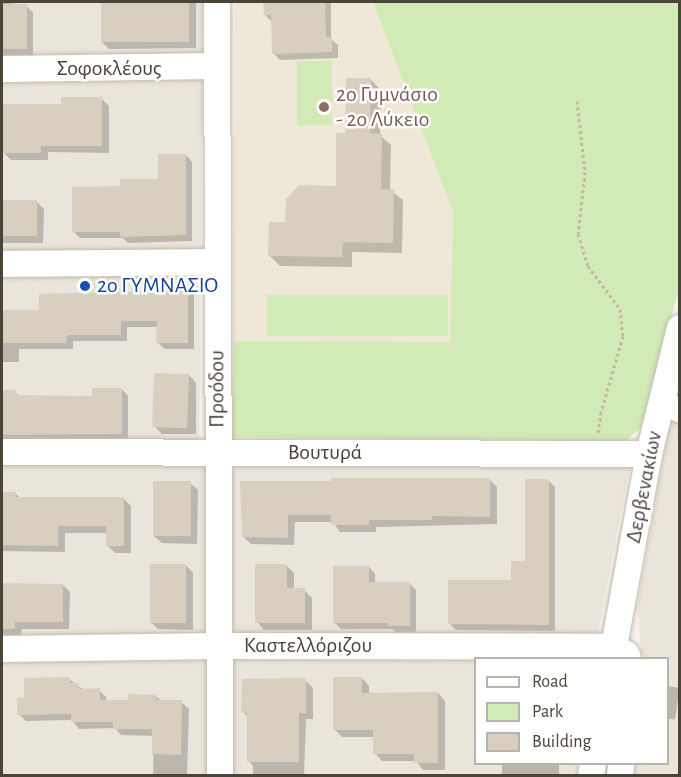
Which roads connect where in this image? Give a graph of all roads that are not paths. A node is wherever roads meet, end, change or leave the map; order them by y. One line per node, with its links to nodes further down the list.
1 (217, 2): 2 (street, Προόδου)
2 (216, 66): 3 (street, Σοφοκλέους); 4 (street, Προόδου)
3 (2, 69)
4 (217, 262): 5 (street); 8 (street, Προόδου)
5 (2, 264)
6 (680, 328): 9 (street, Δερβενακίων)
7 (2, 452): 8 (street, Βουτυρά)
8 (218, 452): 9 (street, Βουτυρά); 10 (street, Προόδου)
9 (649, 454): 12 (street, Δερβενακίων)
10 (219, 646): 11 (street, Καστελλόριζου); 12 (street, Καστελλόριζου); 13 (street, Προόδου)
11 (2, 649)
12 (618, 655)
13 (220, 776)

